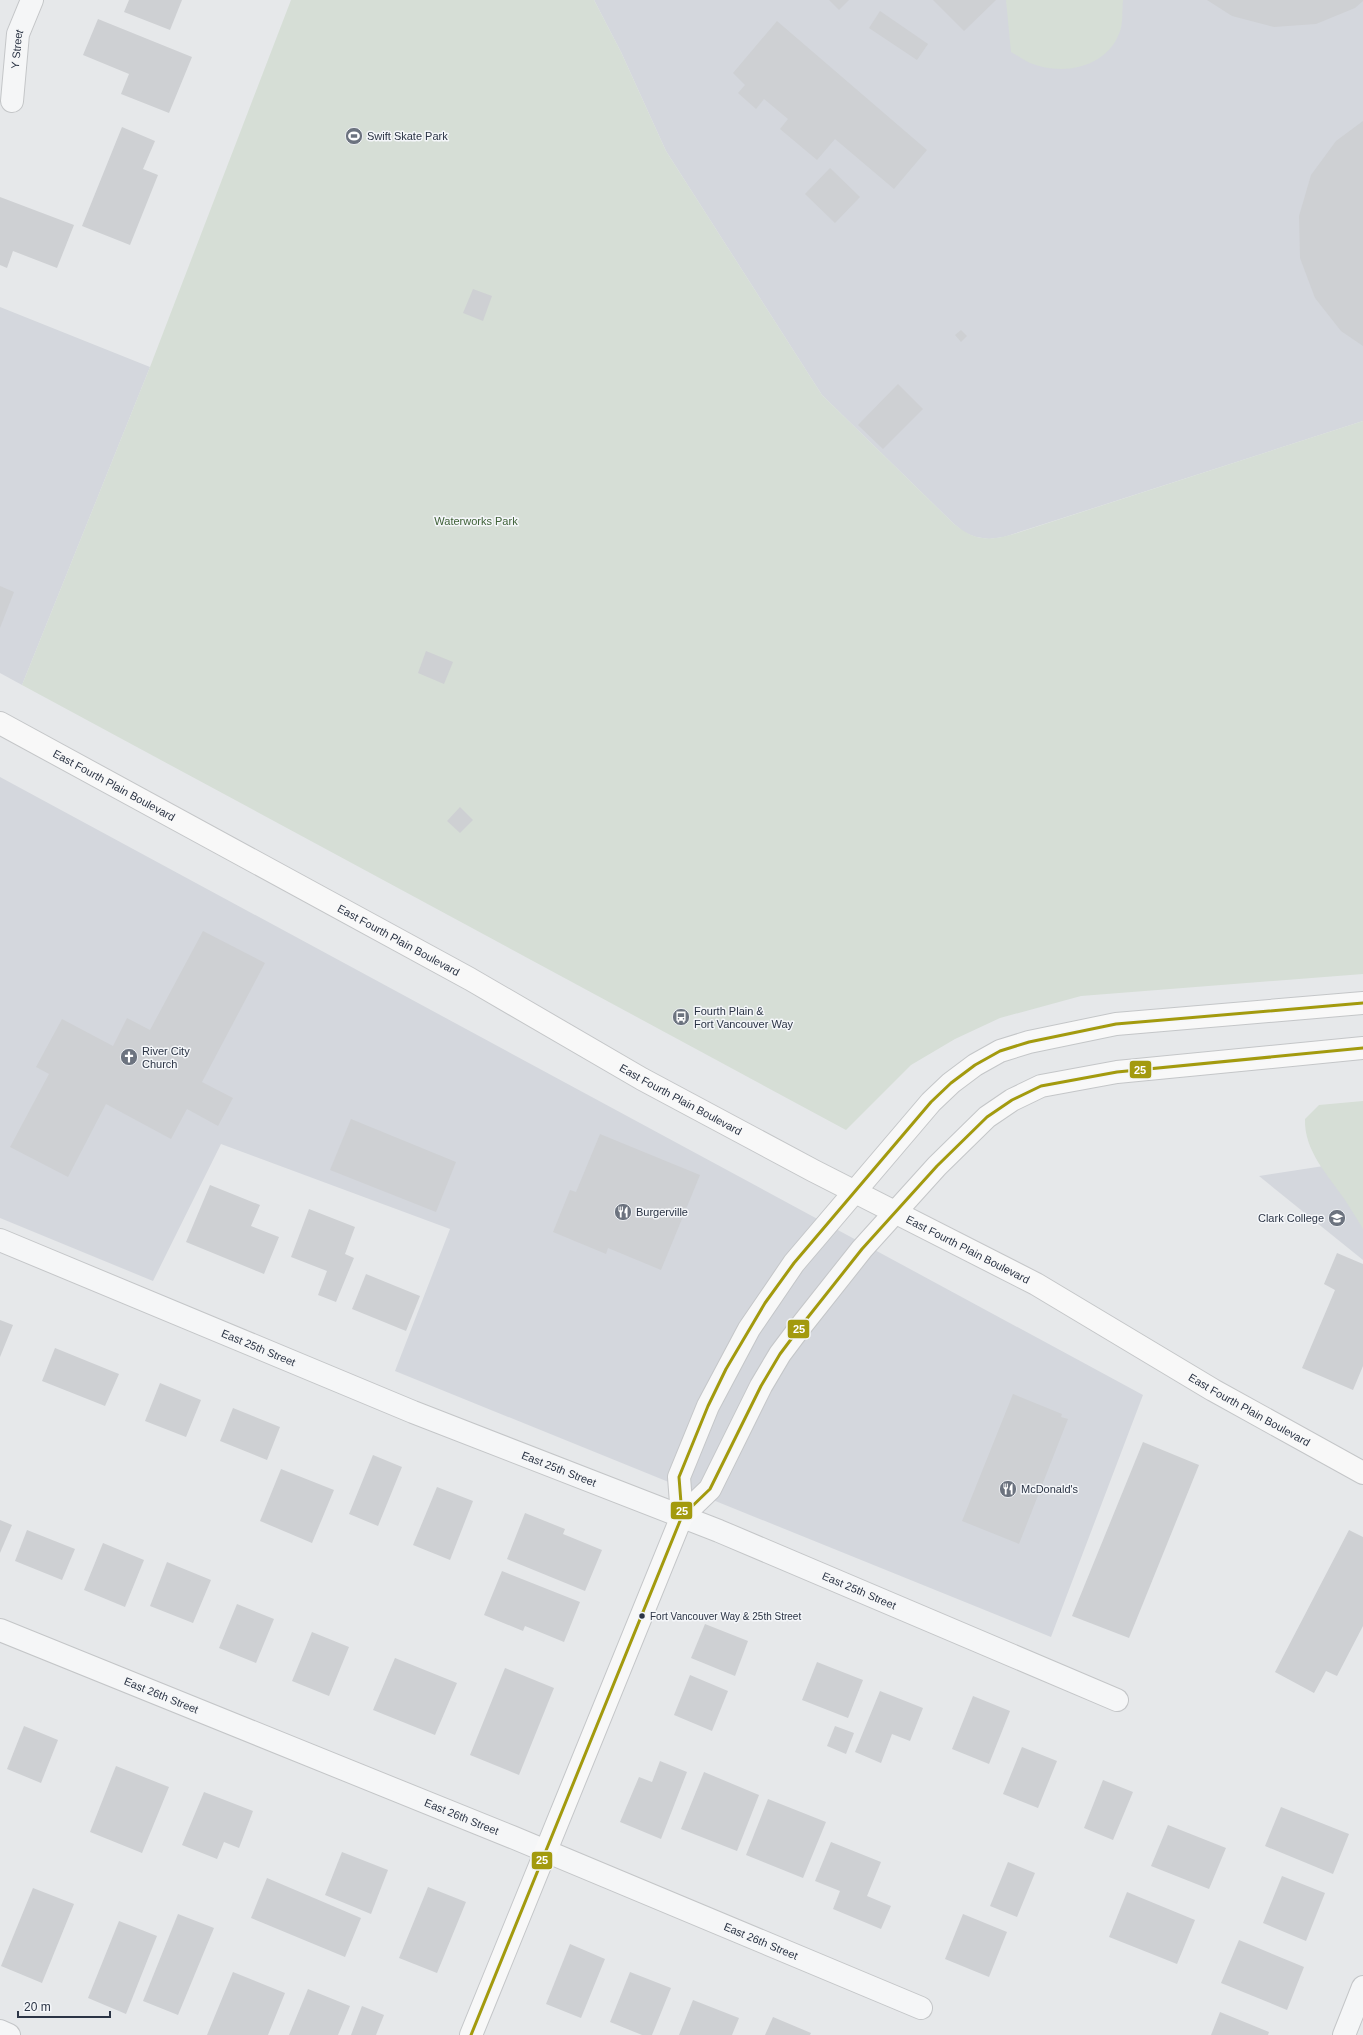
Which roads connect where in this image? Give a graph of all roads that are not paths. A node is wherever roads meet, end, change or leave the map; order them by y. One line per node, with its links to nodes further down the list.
1 (32, 0): 2 (street, Y Street)
2 (12, 101)
3 (0, 723): 6 (street, East Fourth Plain Boulevard)
4 (1363, 1003): 6 (street)
5 (1363, 1048): 7 (street)
6 (854, 1192): 7 (street, East Fourth Plain Boulevard); 10 (street)
7 (895, 1213): 9 (street, East Fourth Plain Boulevard); 10 (street)
8 (0, 1240): 10 (street, East 25th Street)
9 (1363, 1473)
10 (682, 1516): 12 (street, East 25th Street); 13 (street)
11 (0, 1630): 13 (street, East 26th Street)
12 (1118, 1700)
13 (545, 1851): 15 (street, East 26th Street); 18 (street)
14 (1363, 1987): 19 (street)
15 (921, 2008)
16 (0, 2031): 17 (street)
17 (9, 2035)
18 (471, 2035)
19 (1344, 2035)

